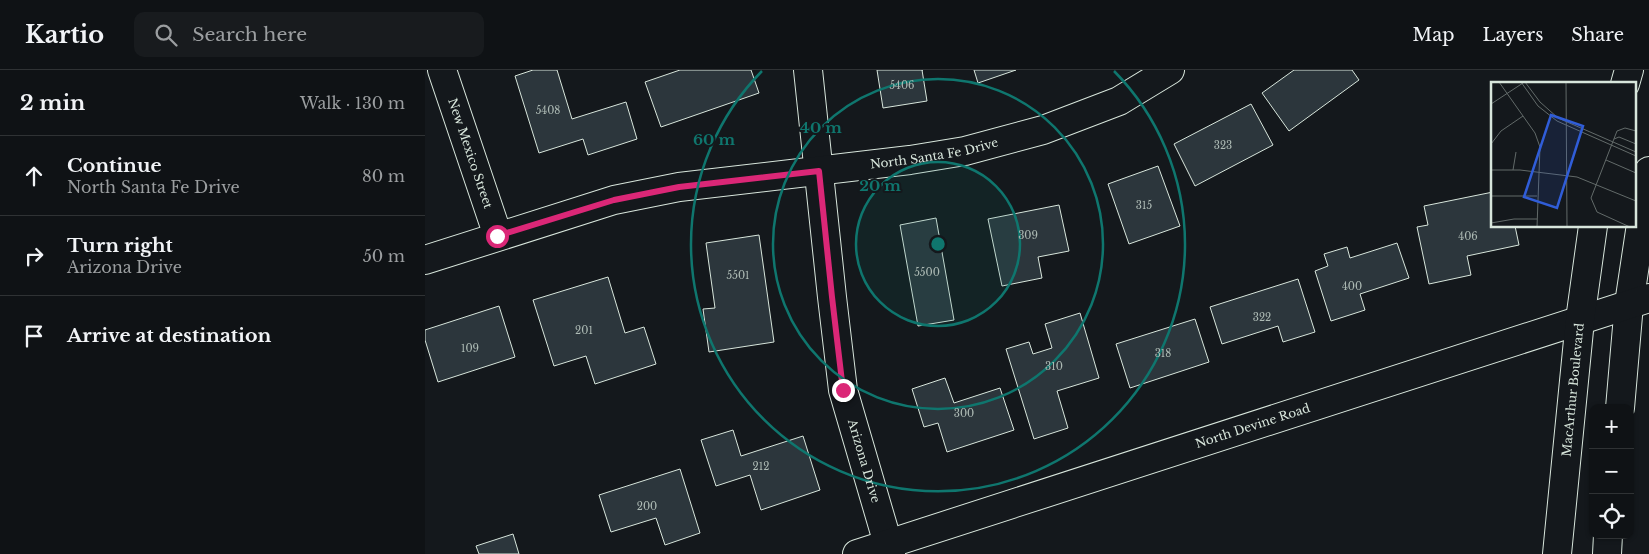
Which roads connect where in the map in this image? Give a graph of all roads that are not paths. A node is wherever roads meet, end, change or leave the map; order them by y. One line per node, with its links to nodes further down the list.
1 (442, 70): 7 (street, New Mexico Street)
2 (808, 70): 4 (street, Arizona Drive)
3 (1170, 70): 4 (street, North Santa Fe Drive)
4 (819, 171): 7 (street, North Santa Fe Drive); 13 (street, Arizona Drive)
5 (1649, 171): 9 (street)
6 (1593, 228): 10 (street, MacArthur Boulevard)
7 (497, 236): 8 (street, North Santa Fe Drive)
8 (425, 260)
9 (1639, 301): 10 (street, North Devine Road); 11 (street)
10 (1580, 320): 13 (street, North Devine Road); 15 (street, MacArthur Boulevard)
11 (1621, 404)
12 (1608, 539): 16 (street)
13 (889, 549): 14 (street, North Devine Road)
14 (857, 554)
15 (1557, 554)
16 (1607, 554)

